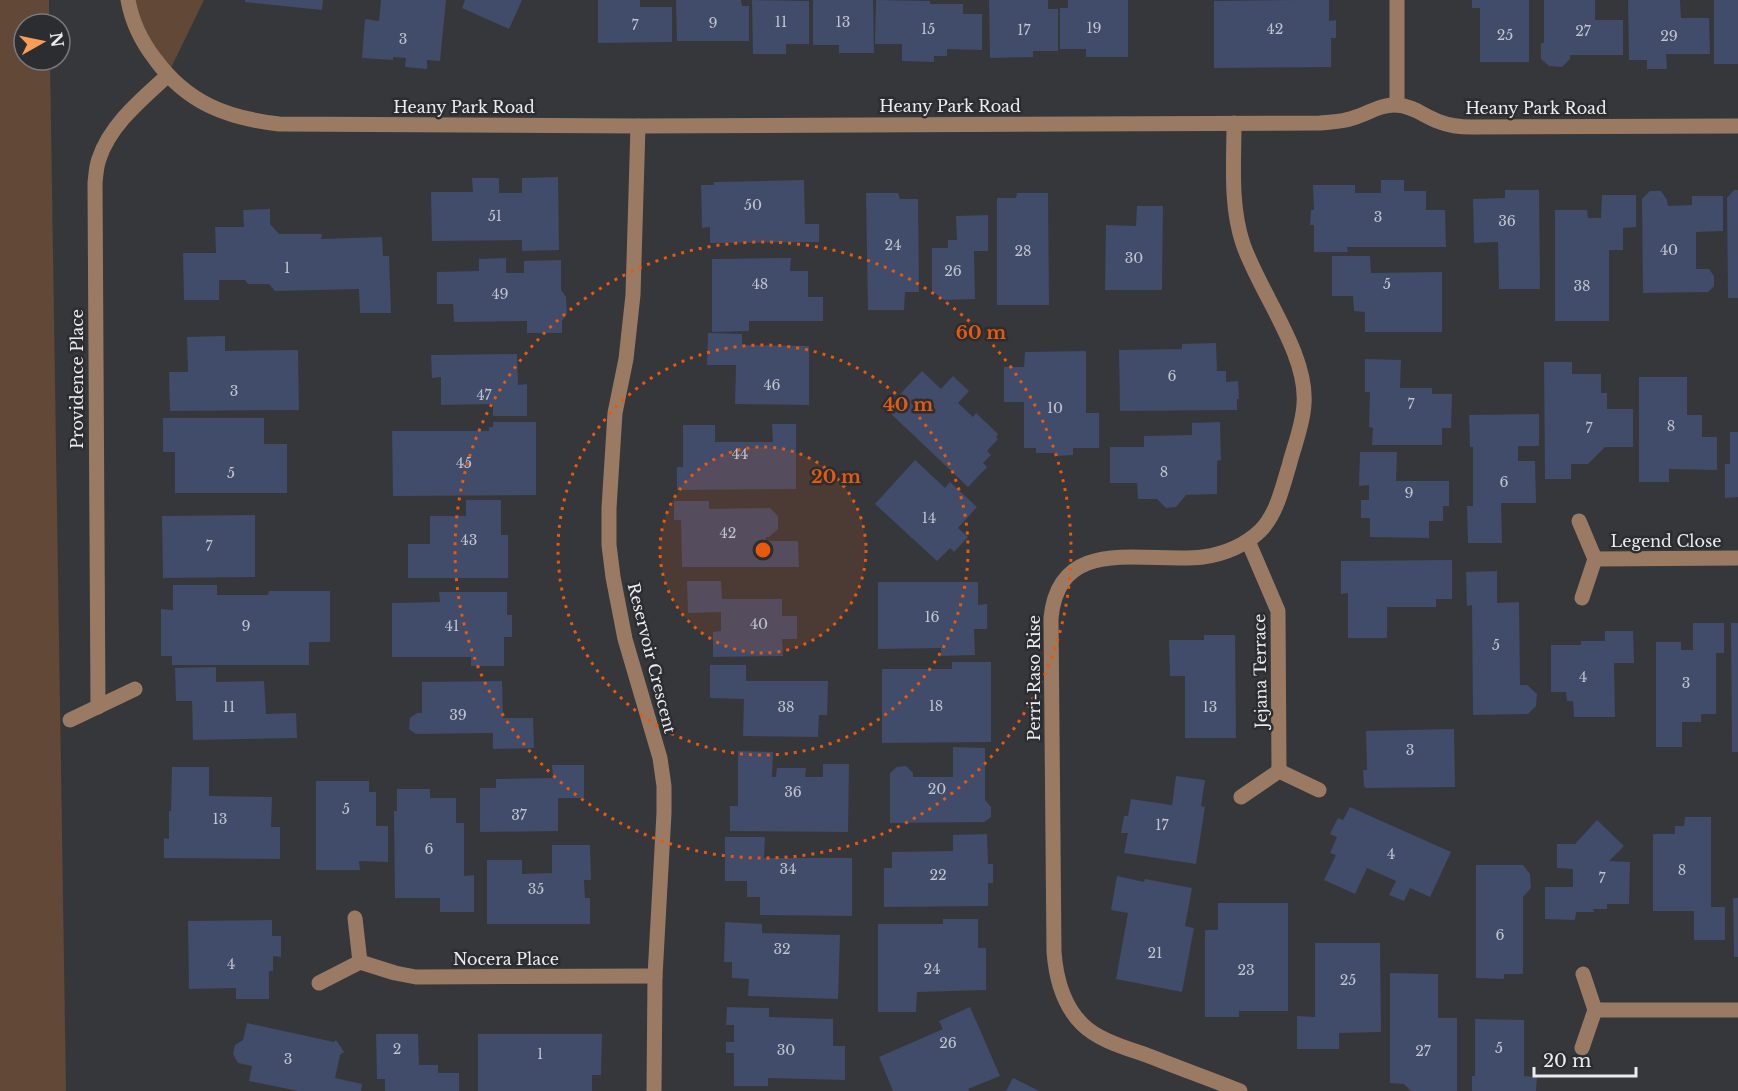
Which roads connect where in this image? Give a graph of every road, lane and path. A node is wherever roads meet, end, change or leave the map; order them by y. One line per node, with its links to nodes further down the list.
1 (128, 0): 3 (street, Heany Park Road)
2 (1397, 0): 4 (street)
3 (167, 76): 6 (street, Heany Park Road); 14 (street, Providence Place)
4 (1397, 105): 5 (street, Heany Park Road); 7 (street, Heany Park Road)
5 (1234, 123): 6 (street, Heany Park Road); 9 (street, Perri-Raso Rise)
6 (638, 126): 22 (street, Reservoir Crescent)
7 (1738, 126)
8 (1579, 521): 11 (street, Legend Close)
9 (1248, 541): 16 (street, Jejana Terrace); 28 (street, Perri-Raso Rise)
10 (1738, 558): 11 (street, Legend Close)
11 (1595, 559): 12 (street, Legend Close)
12 (1582, 598)
13 (135, 689): 14 (street)
14 (98, 707): 15 (street)
15 (70, 720)
16 (1279, 771): 17 (street); 18 (street)
17 (1319, 790)
18 (1241, 797)
19 (355, 918): 20 (street)
20 (360, 962): 22 (street, Nocera Place); 23 (street)
21 (1583, 974): 24 (street)
22 (655, 976): 27 (street, Reservoir Crescent)
23 (319, 983)
24 (1595, 1010): 25 (street); 26 (street)
25 (1738, 1010)
26 (1582, 1048)
27 (654, 1091)
28 (1240, 1091)

